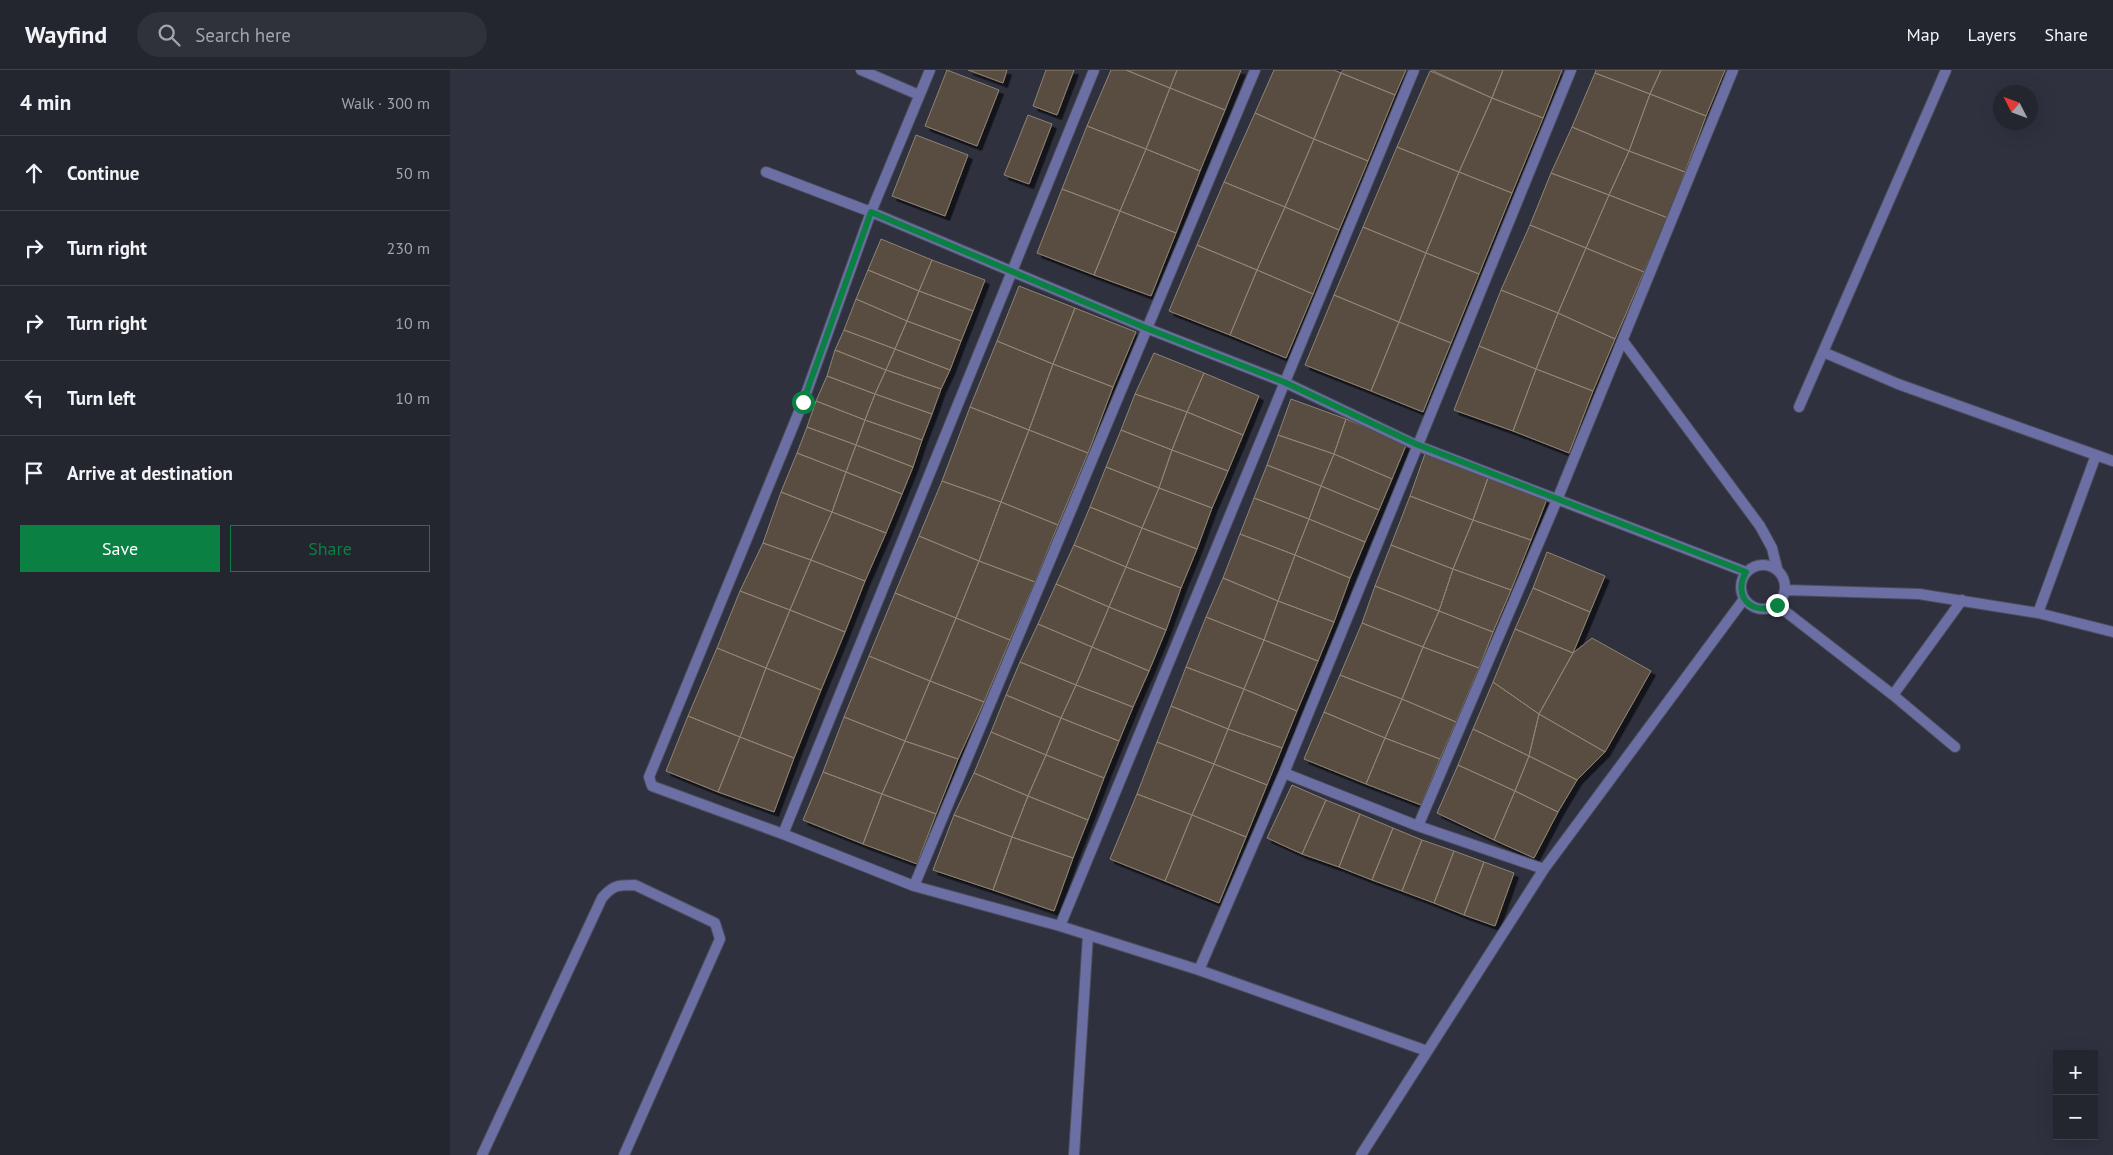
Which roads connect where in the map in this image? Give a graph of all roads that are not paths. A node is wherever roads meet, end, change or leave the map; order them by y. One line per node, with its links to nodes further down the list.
1 (860, 70): 9 (street)
2 (930, 70): 9 (street)
3 (1094, 70): 12 (street)
4 (1255, 70): 13 (street)
5 (1414, 70): 16 (street)
6 (1571, 70): 18 (street)
7 (1732, 70): 14 (street)
8 (1946, 70): 15 (street)
9 (919, 95): 11 (street)
10 (766, 172): 11 (street)
11 (871, 212): 12 (street); 34 (street)
12 (1011, 272): 13 (street); 34 (street)
13 (1146, 328): 16 (street); 36 (street)
14 (1623, 341): 21 (street); 22 (street)
15 (1823, 352): 17 (street); 19 (street)
16 (1284, 382): 18 (street); 37 (street)
17 (1799, 407)
18 (1416, 444): 21 (street); 32 (street)
19 (2096, 455): 20 (street); 28 (street)
20 (2113, 461)
21 (1558, 500): 23 (street); 33 (street)
22 (1777, 568): 23 (street); 24 (street)
23 (1746, 572): 25 (street)
24 (1786, 590): 26 (street); 27 (street)
25 (1744, 599): 27 (street); 35 (street)
26 (1962, 600): 28 (street); 30 (street)
27 (1777, 605): 30 (street)
28 (2038, 613): 29 (street)
29 (2113, 632)
30 (1893, 694): 31 (street)
31 (1955, 747)
32 (1284, 773): 33 (street); 39 (street)
33 (1418, 826): 35 (street)
34 (783, 834): 36 (street)
35 (1544, 869): 40 (street)
36 (914, 886): 37 (street)
37 (1060, 926): 38 (street)
38 (1088, 935): 39 (street); 43 (street)
39 (1199, 970): 40 (street)
40 (1427, 1051): 44 (street)
41 (482, 1155): 42 (street)
42 (624, 1155)
43 (1074, 1155)
44 (1360, 1155)

